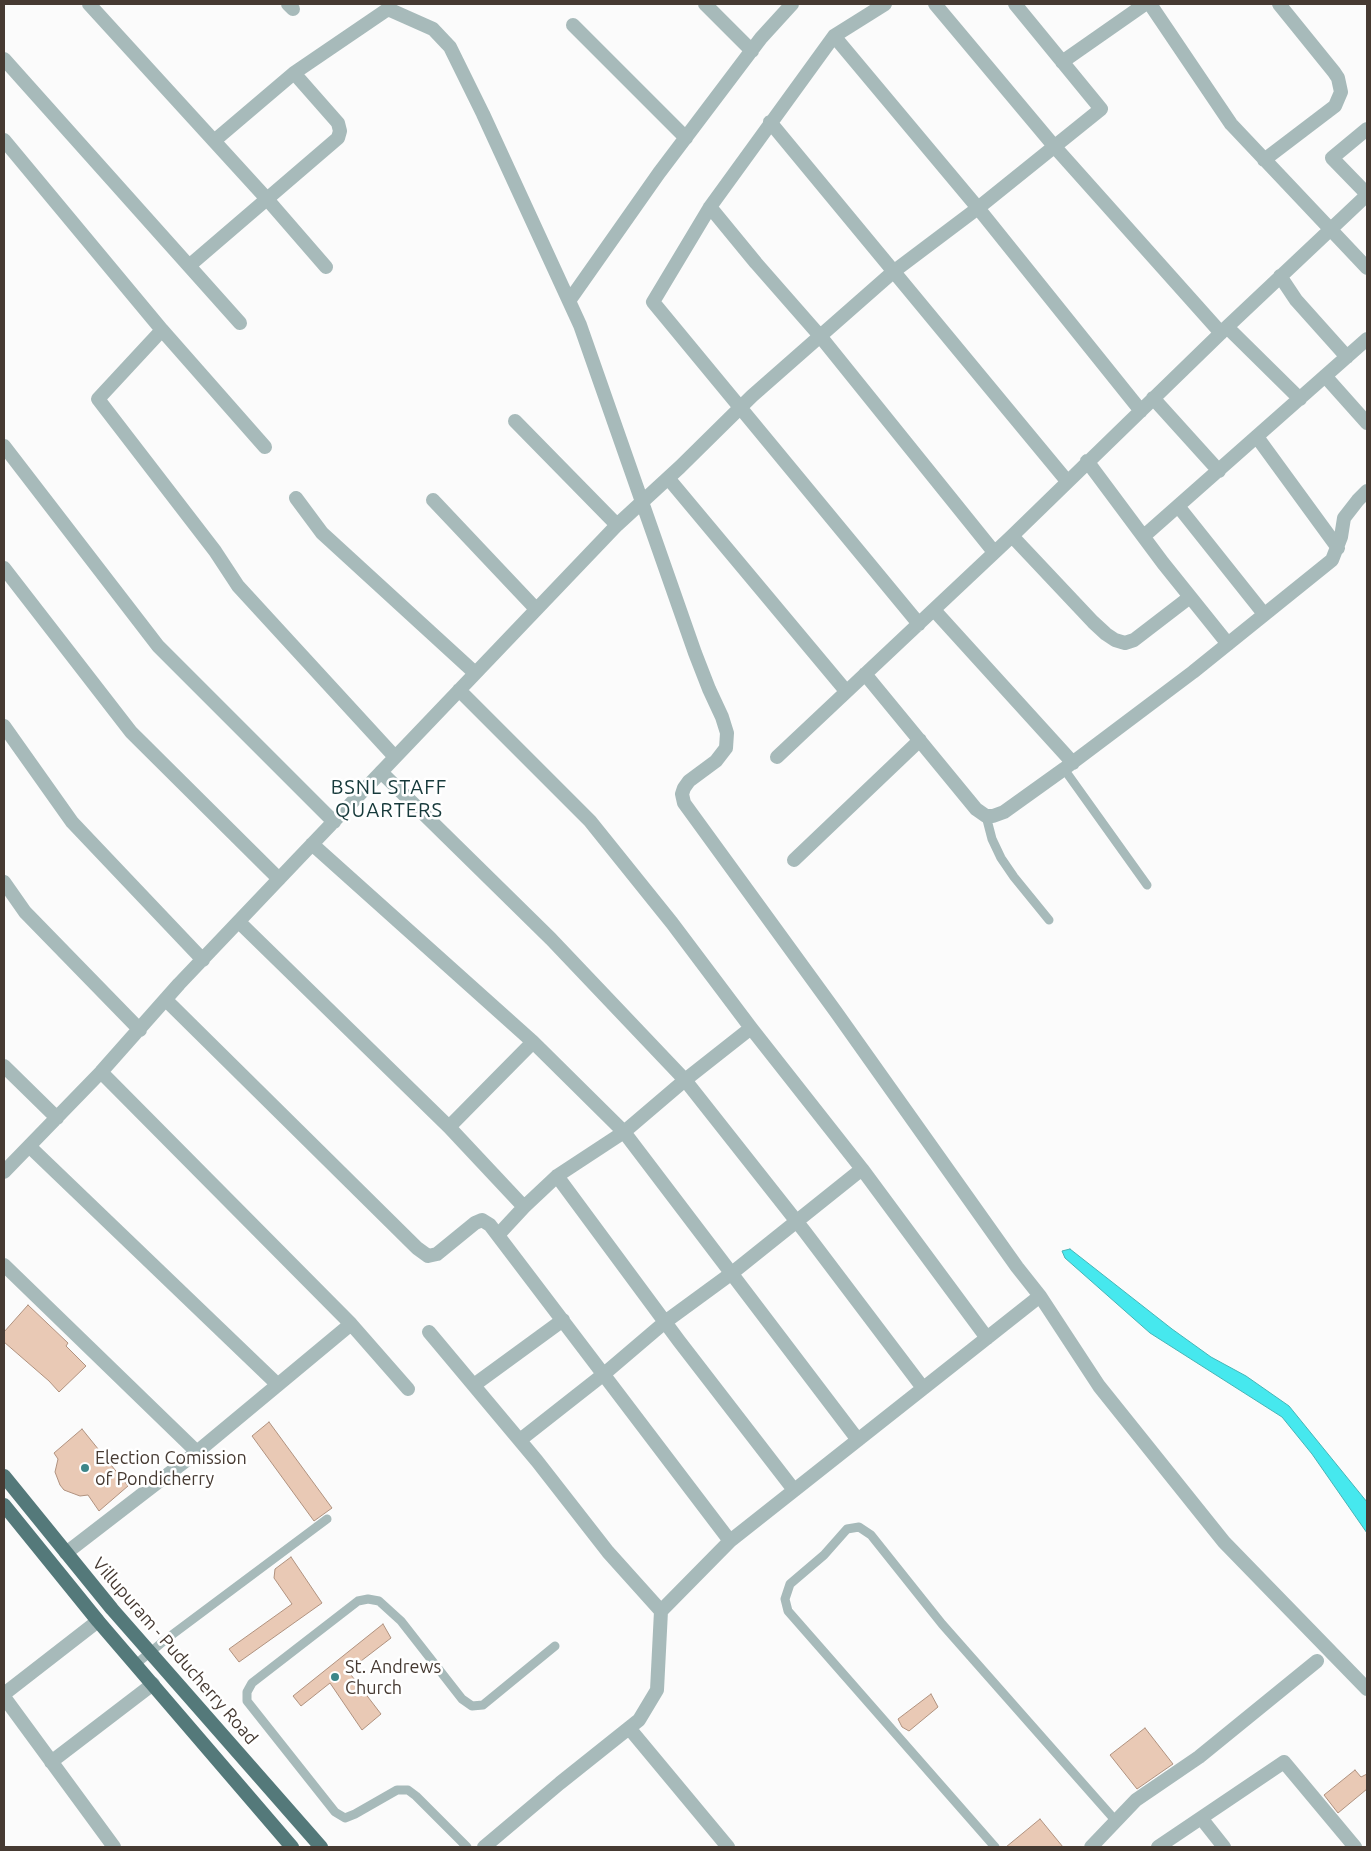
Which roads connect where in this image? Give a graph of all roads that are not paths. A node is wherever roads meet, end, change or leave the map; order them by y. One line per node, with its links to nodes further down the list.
1 (89, 4): 21 (street)
2 (705, 4): 13 (street)
3 (792, 4): 13 (street)
4 (885, 4): 12 (street)
5 (935, 4): 22 (street)
6 (1015, 4): 15 (street)
7 (1145, 4): 15 (street)
8 (1150, 4): 23 (street)
9 (1279, 4): 23 (street)
10 (388, 7): 16 (street); 34 (street)
11 (573, 25): 19 (street)
12 (834, 36): 17 (street); 27 (street)
13 (752, 51): 19 (street)
14 (4, 59): 29 (street)
15 (1062, 62): 22 (street)
16 (294, 73): 21 (street); 25 (street)
17 (770, 122): 26 (street); 32 (street)
18 (1367, 129): 24 (street)
19 (686, 138): 34 (street)
20 (4, 140): 36 (street)
21 (214, 142): 25 (street)
22 (1054, 146): 27 (street); 37 (street)
23 (1264, 160): 28 (street)
24 (1367, 195): 28 (street)
25 (267, 199): 29 (street); 30 (street)
26 (710, 207): 38 (street); 44 (street)
27 (978, 208): 32 (street); 45 (street)
28 (1330, 229): 31 (street); 33 (street)
29 (190, 265): 35 (street)
30 (326, 267)
31 (1367, 268)
32 (893, 272): 38 (street); 54 (street)
33 (1280, 276): 37 (street); 40 (street)
34 (569, 301): 58 (street)
35 (240, 323)
36 (162, 330): 50 (street); 78 (street)
37 (1224, 330): 42 (street); 43 (street)
38 (820, 336): 44 (street); 64 (street)
39 (1367, 339): 40 (street)
40 (1347, 357): 41 (street)
41 (1325, 376): 43 (street); 47 (street)
42 (1154, 398): 45 (street); 52 (street)
43 (1300, 399): 48 (street)
44 (740, 408): 53 (street); 70 (street)
45 (1141, 411): 51 (street)
46 (515, 422): 60 (street)
47 (1367, 423)
48 (1257, 437): 52 (street); 63 (street)
49 (4, 446): 83 (street)
50 (265, 447)
51 (1087, 461): 54 (street); 62 (street)
52 (1218, 471): 59 (street)
53 (668, 478): 58 (street); 75 (street)
54 (1067, 482): 61 (street)
55 (1367, 491): 63 (street)
56 (296, 498): 72 (street)
57 (432, 500): 67 (street)
58 (642, 502): 60 (street); 111 (street)
59 (1178, 506): 62 (street); 69 (street)
60 (617, 525): 67 (street)
61 (1012, 536): 64 (street); 66 (street)
62 (1144, 536): 66 (street)
63 (1338, 548): 69 (street)
64 (994, 552): 68 (street)
65 (4, 568): 86 (street)
66 (1190, 597): 71 (street)
67 (536, 608): 72 (street)
68 (934, 610): 70 (street); 80 (street)
69 (1264, 614): 71 (street)
70 (919, 624): 73 (street)
71 (1228, 644): 80 (street)
72 (475, 673): 74 (street)
73 (865, 674): 75 (street); 77 (street)
74 (459, 690): 78 (street); 93 (street)
75 (846, 691): 79 (street)
76 (4, 726): 91 (street)
77 (920, 740): 82 (street); 85 (street)
78 (395, 757): 81 (street)
79 (777, 757)
80 (1068, 766): 82 (street); 88 (lane)
81 (381, 772): 83 (street); 98 (street)
82 (986, 816): 89 (lane)
83 (334, 822): 84 (street)
84 (312, 844): 86 (street); 95 (street)
85 (794, 860)
86 (279, 879): 90 (street)
87 (4, 882): 94 (street)
88 (1147, 885)
89 (1049, 920)
90 (239, 922): 91 (street); 100 (street)
91 (203, 960): 92 (street)
92 (166, 1000): 94 (street); 108 (street)
93 (751, 1028): 98 (street); 103 (street)
94 (140, 1030): 97 (street)
95 (533, 1042): 100 (street); 101 (street)
96 (4, 1066): 99 (street)
97 (101, 1072): 99 (street); 114 (street)
98 (685, 1080): 101 (street); 107 (street)
99 (57, 1118): 102 (street)
100 (449, 1126): 106 (street)
101 (624, 1132): 105 (street); 110 (street)
102 (30, 1147): 104 (street); 118 (street)
103 (862, 1169): 107 (street); 116 (street)
104 (4, 1172)
105 (557, 1176): 106 (street); 113 (street)
106 (524, 1207): 108 (street)
107 (797, 1222): 110 (street); 121 (street)
108 (498, 1235): 112 (street)
109 (4, 1265): 124 (street)
110 (732, 1273): 113 (street); 123 (street)
111 (1040, 1296): 116 (street); 140 (street)
112 (563, 1320): 117 (street); 119 (street)
113 (665, 1322): 117 (street); 126 (street)
114 (351, 1324): 118 (street); 120 (street)
115 (428, 1332): 119 (street)
116 (987, 1338): 121 (street)
117 (604, 1374): 122 (street); 131 (street)
118 (276, 1384): 124 (street)
119 (474, 1385): 122 (street)
120 (408, 1388)
121 (923, 1388): 123 (street)
122 (520, 1440): 133 (street)
123 (858, 1440): 126 (street)
124 (197, 1452): 132 (street)
125 (4, 1476): 128 (highway, Villupuram - Puducherry Road)
126 (794, 1490): 131 (street)
127 (4, 1505): 130 (highway)
128 (32, 1512): 130 (highway); 132 (highway, Villupuram - Puducherry Road)
129 (327, 1519): 136 (lane)
130 (19, 1524): 134 (highway)
131 (730, 1541): 133 (street)
132 (66, 1553): 136 (highway, Villupuram - Puducherry Road)
133 (661, 1611): 142 (street)
134 (98, 1621): 138 (highway); 141 (street)
135 (555, 1646): 149 (lane)
136 (151, 1652): 138 (lane); 148 (highway, Villupuram - Puducherry Road)
137 (1317, 1661): 145 (street)
138 (136, 1664): 139 (highway)
139 (153, 1684): 143 (street); 147 (highway)
140 (1367, 1689)
141 (4, 1696): 143 (street)
142 (628, 1728): 150 (street); 151 (street)
143 (52, 1762): 146 (street)
144 (1202, 1818): 154 (street); 155 (street); 156 (street)
145 (1115, 1820): 152 (lane); 153 (street)
146 (114, 1847)
147 (292, 1847)
148 (321, 1847)
149 (467, 1847)
150 (484, 1847)
151 (728, 1847)
152 (995, 1847)
153 (1091, 1847)
154 (1158, 1847)
155 (1224, 1847)
156 (1355, 1847)

